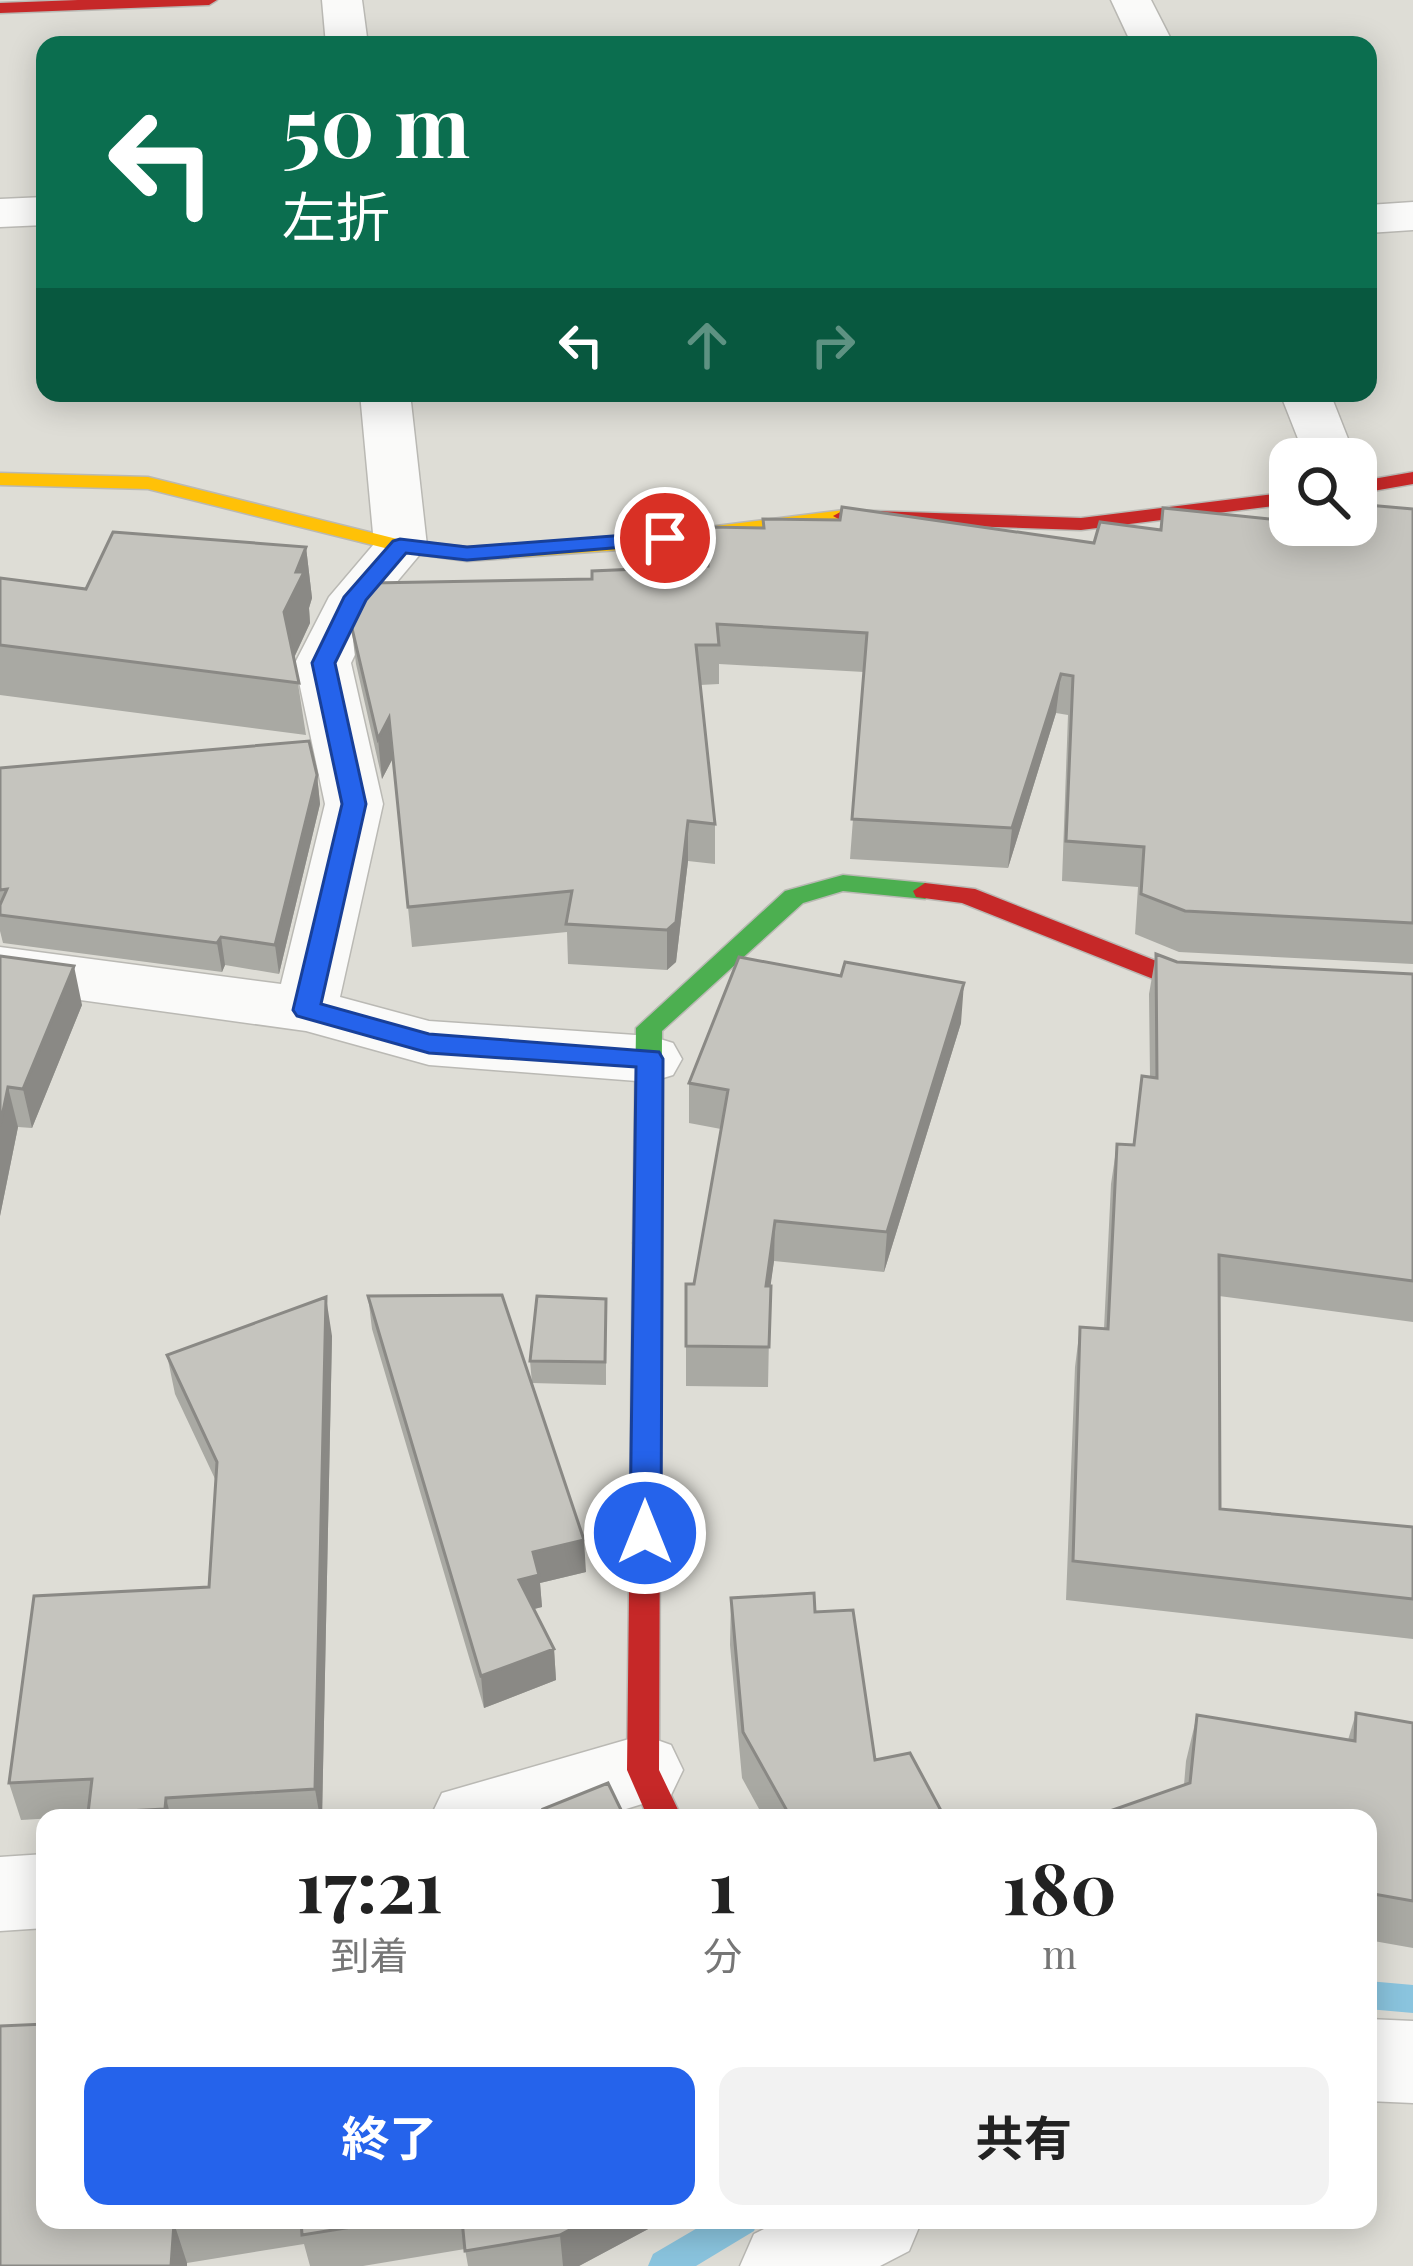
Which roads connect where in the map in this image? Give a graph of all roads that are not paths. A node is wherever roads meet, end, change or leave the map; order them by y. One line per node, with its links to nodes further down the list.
1 (209, 0): 4 (street)
2 (342, 0): 5 (street)
3 (1131, 0): 6 (street)
4 (16, 5)
5 (346, 36)
6 (1149, 36)
7 (36, 211): 8 (street)
8 (0, 213)
9 (1413, 217): 10 (street)
10 (1377, 219)
11 (386, 402): 18 (street)
12 (1309, 402): 13 (street)
13 (1323, 438)
14 (1413, 478): 16 (street)
15 (0, 479): 18 (street)
16 (1377, 484)
17 (1269, 501): 18 (street)
18 (400, 546): 21 (street)
19 (0, 968): 21 (street)
20 (1413, 989): 22 (street)
21 (306, 1010): 22 (street)
22 (650, 1059): 23 (street)
23 (654, 1794): 24 (street)
24 (540, 1809)
25 (36, 1892): 26 (street)
26 (0, 1894)
27 (1377, 2060): 28 (street)
28 (1413, 2062)

